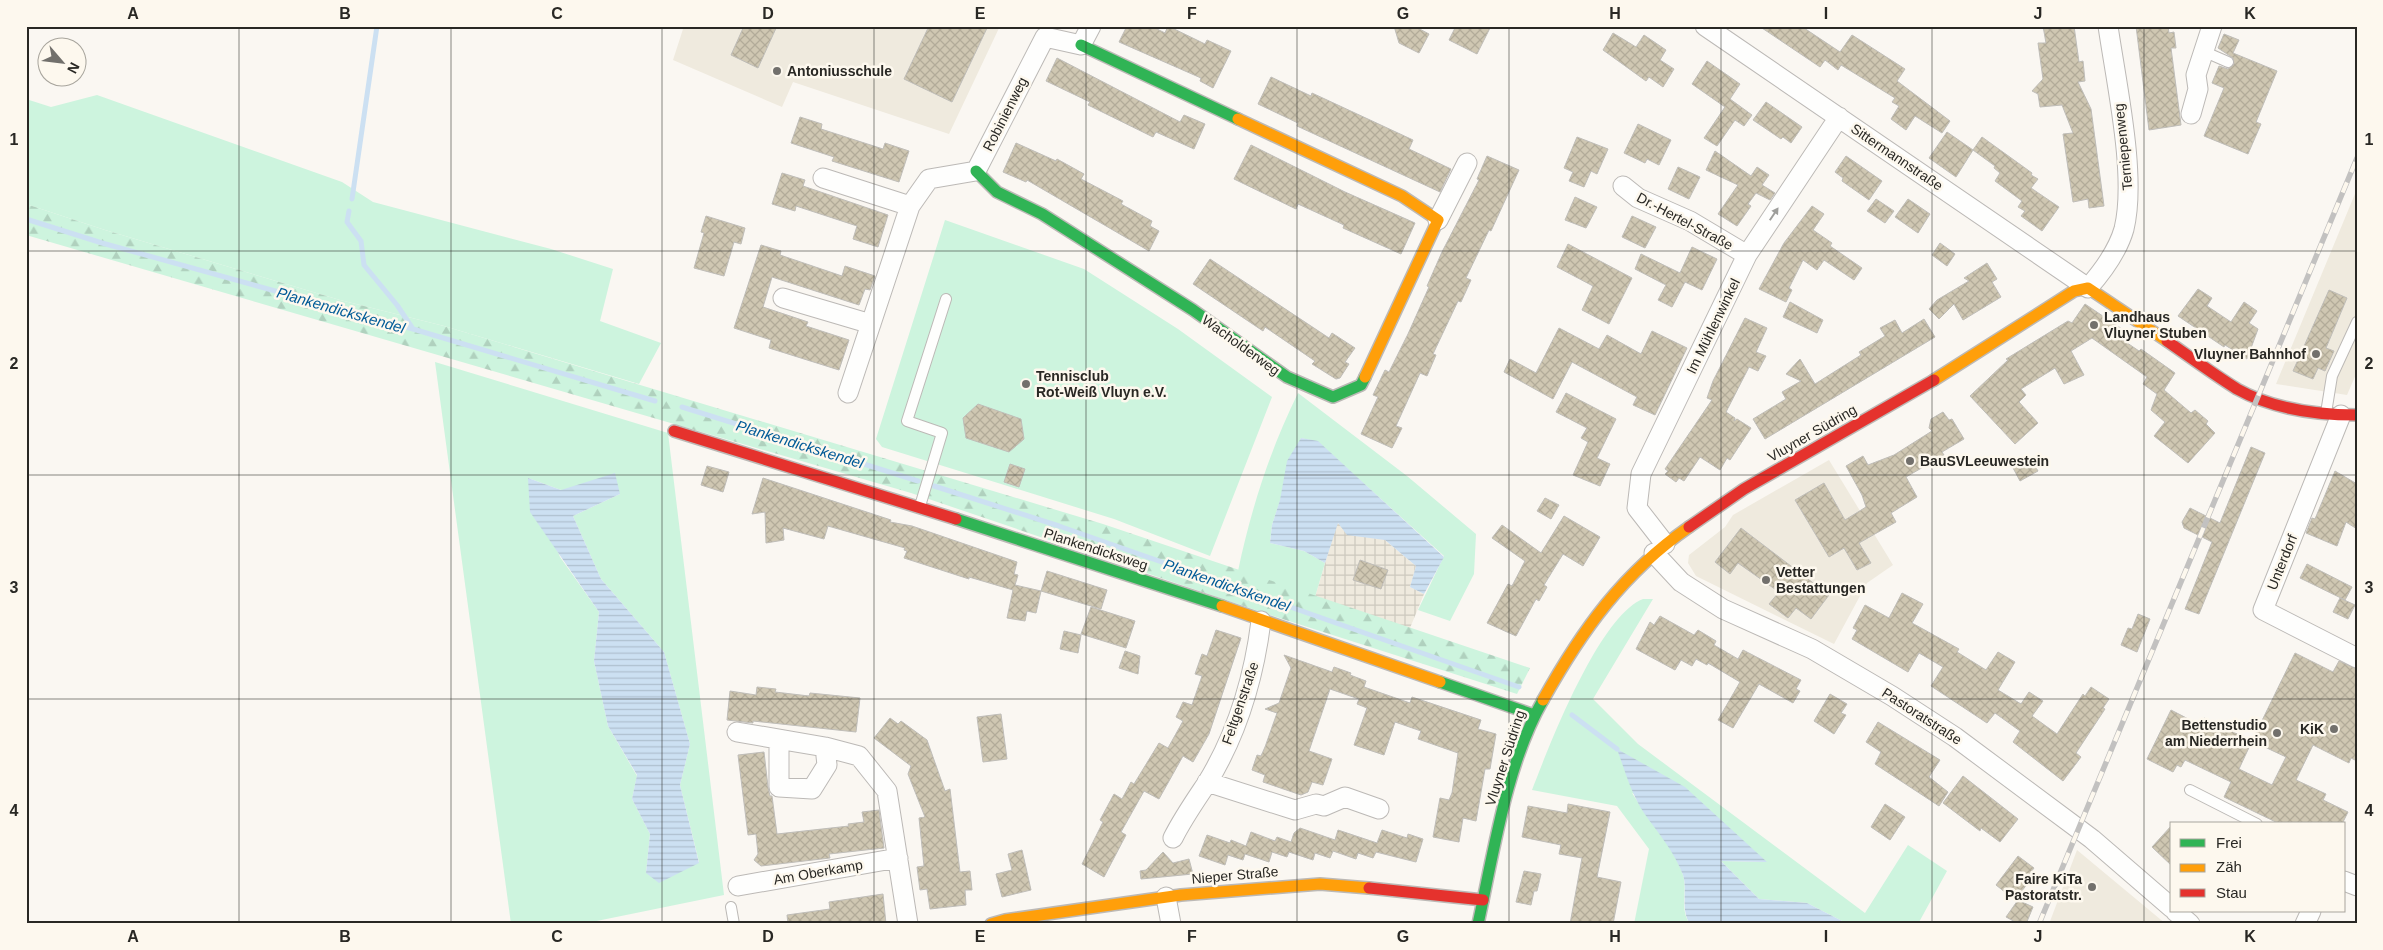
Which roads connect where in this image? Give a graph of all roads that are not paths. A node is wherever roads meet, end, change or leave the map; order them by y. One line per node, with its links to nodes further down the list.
1 (1091, 26): 5 (street)
2 (1705, 26): 9 (street, Sittermannstraße)
3 (2108, 26): 17 (street, Terniepenweg)
4 (2212, 26): 6 (street)
5 (1081, 45): 11 (street, Robinienweg); 15 (street)
6 (2204, 52): 7 (lane); 8 (street)
7 (2228, 62)
8 (2191, 114)
9 (1839, 117): 16 (street, Im Mühlenwinkel, one-way to 9); 17 (street, Sittermannstraße)
10 (1467, 163): 15 (street, Wacholderweg)
11 (976, 171): 14 (street); 15 (street, Wacholderweg)
12 (823, 178): 14 (street)
13 (1623, 186): 16 (street, Dr.-Hertel-Straße)
14 (910, 206): 21 (street)
15 (1438, 220)
16 (1747, 255): 26 (street, Im Mühlenwinkel)
17 (2088, 288): 23 (street); 26 (street, Vluyner Südring)
18 (783, 298): 21 (street)
19 (946, 299): 25 (lane)
20 (2357, 322): 23 (lane)
21 (871, 324): 22 (street)
22 (848, 393)
23 (2341, 415): 28 (street, Unterdorf)
24 (674, 431): 25 (street, Plankendicksweg)
25 (920, 507): 27 (street, Plankendicksweg)
26 (1660, 548): 29 (street, Vluyner Südring); 42 (street, Pastoratstraße)
27 (1261, 621): 29 (street, Plankendicksweg); 33 (street, Feltgenstraße)
28 (2357, 658)
29 (1534, 715): 41 (street, Vluyner Südring)
30 (736, 732): 31 (street)
31 (779, 740): 32 (street); 32 (street)
32 (825, 747): 38 (street)
33 (1207, 782): 35 (street); 37 (street, Feltgenstraße)
34 (2190, 790): 36 (lane)
35 (1379, 809)
36 (2253, 822)
37 (1173, 838)
38 (898, 858): 39 (street, Am Oberkamp); 47 (street)
39 (738, 886)
40 (1166, 897): 41 (street, Nieper Straße); 48 (street, Nieper Straße); 49 (street)
41 (1483, 900): 50 (street, Vluyner Südring)
42 (2170, 906)
43 (731, 907): 46 (lane)
44 (2176, 912): 51 (street)
45 (2311, 912): 52 (street)
46 (734, 924)
47 (908, 924)
48 (991, 924)
49 (1171, 924)
50 (1478, 924)
51 (2190, 924)
52 (2305, 924)

